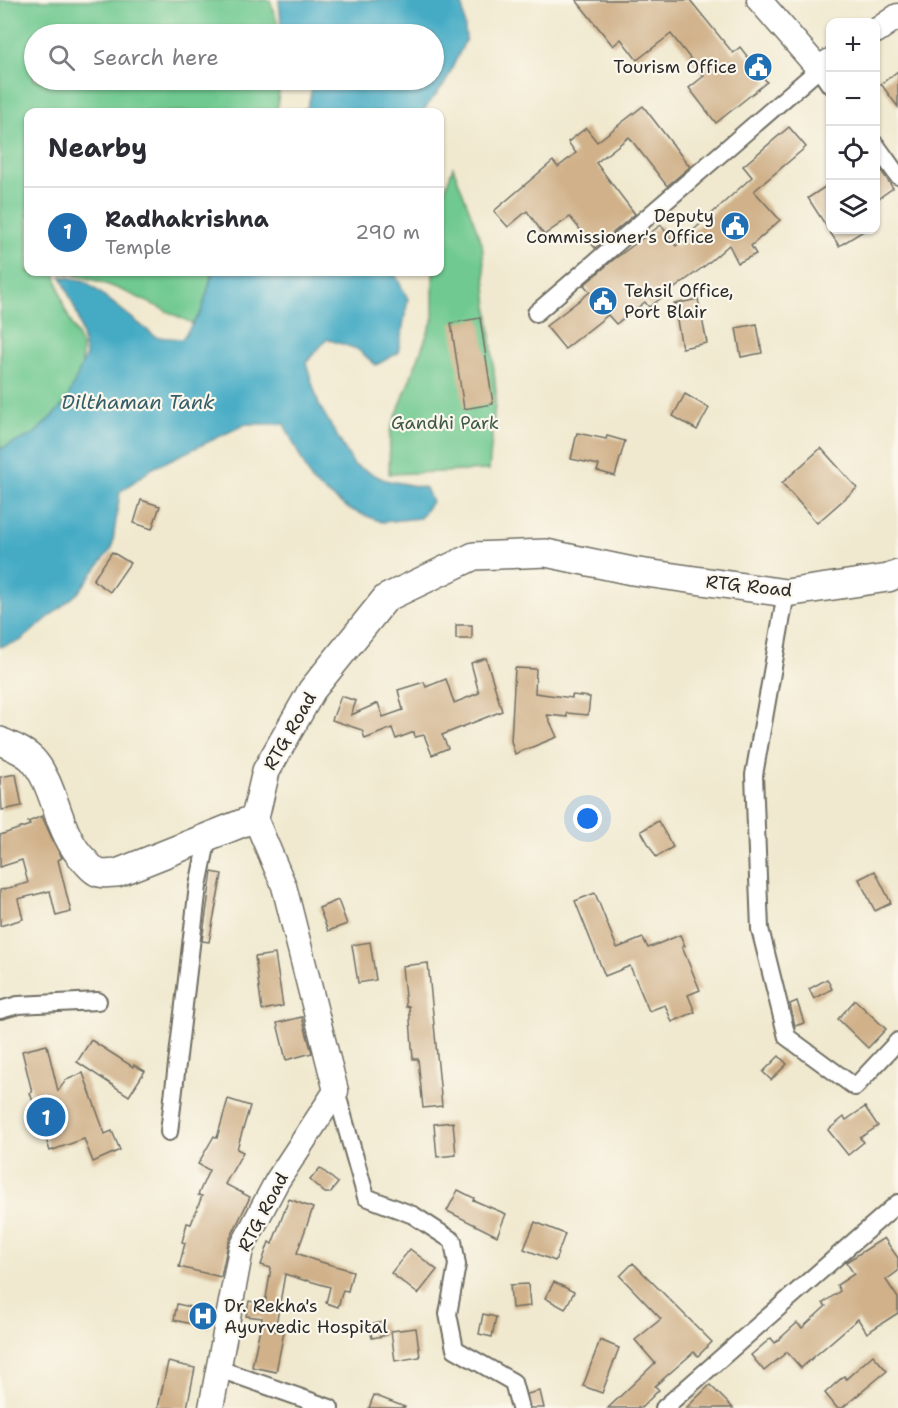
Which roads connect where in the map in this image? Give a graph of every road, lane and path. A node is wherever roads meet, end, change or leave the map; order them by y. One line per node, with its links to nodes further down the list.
1 (759, 0): 4 (main road)
2 (898, 16): 3 (main road)
3 (880, 28)
4 (826, 71)
5 (826, 73): 8 (street)
6 (880, 151): 7 (street)
7 (898, 176)
8 (536, 313)
9 (898, 574): 10 (main road, RTG Road)
10 (786, 593): 12 (main road, RTG Road); 16 (street)
11 (0, 741): 13 (main road)
12 (255, 818): 13 (main road); 17 (main road)
13 (208, 837): 18 (street)
14 (98, 1001): 15 (street)
15 (0, 1010)
16 (898, 1041)
17 (336, 1091): 20 (main road, RTG Road); 23 (street)
18 (169, 1132)
19 (898, 1203): 24 (street)
20 (219, 1370): 21 (main road, RTG Road); 22 (street)
21 (211, 1408)
22 (330, 1408)
23 (520, 1408)
24 (664, 1408)

